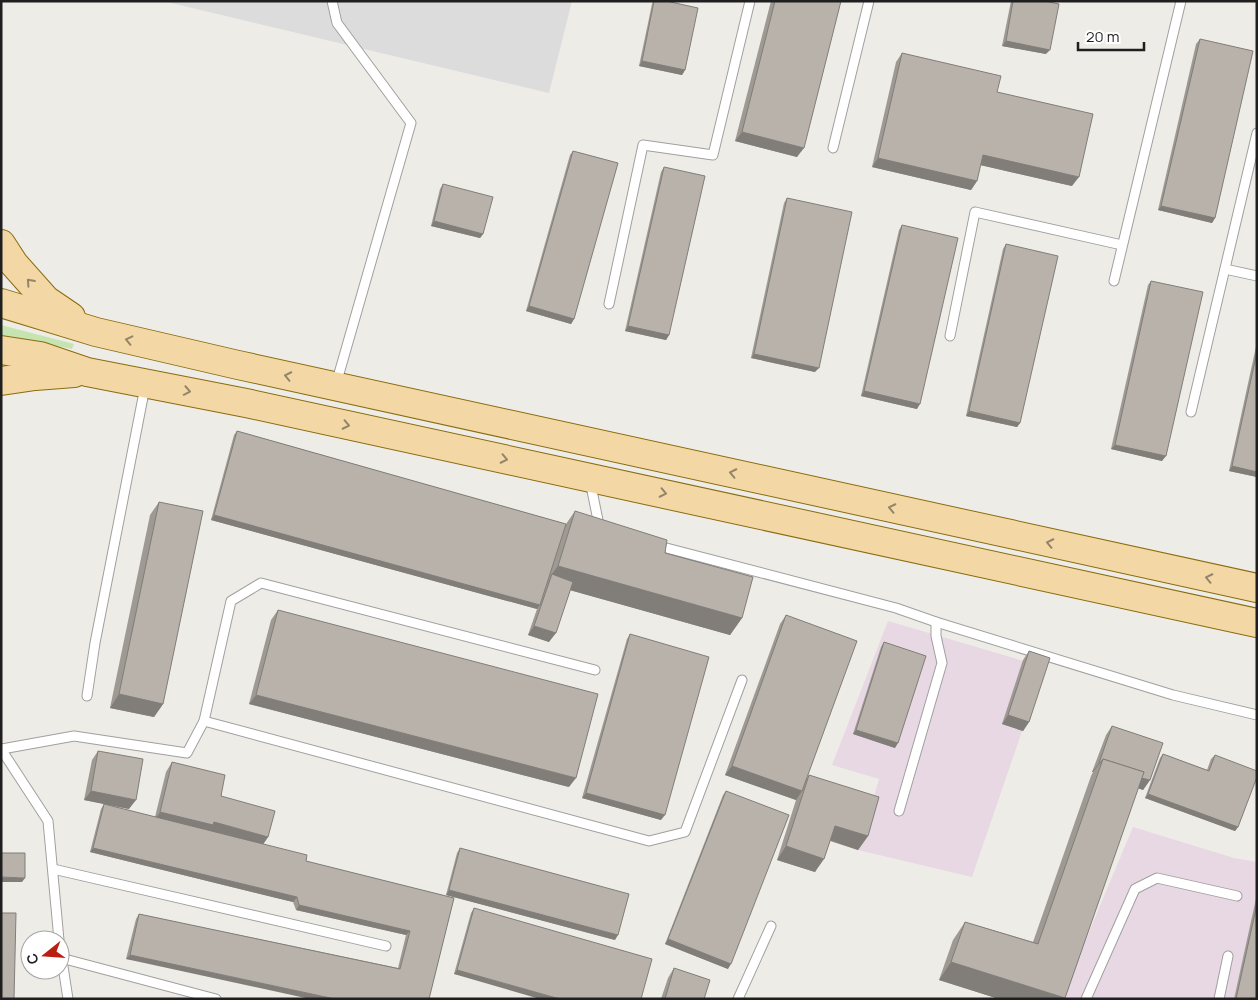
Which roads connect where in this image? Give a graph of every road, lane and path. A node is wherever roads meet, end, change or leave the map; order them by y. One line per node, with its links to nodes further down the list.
1 (332, 1): 20 (lane)
2 (750, 1): 13 (lane)
3 (869, 1): 6 (lane)
4 (1181, 1): 8 (lane)
5 (1257, 133): 9 (lane)
6 (833, 148)
7 (1, 244): 14 (main road, one-way to 7)
8 (1122, 245): 11 (lane); 15 (lane)
9 (1225, 269): 10 (lane); 21 (lane)
10 (1257, 276)
11 (1114, 281)
12 (1, 303): 14 (main road)
13 (609, 304)
14 (96, 332): 20 (main road, one-way to 14)
15 (950, 336)
16 (1, 350): 17 (main road)
17 (87, 372): 18 (main road); 19 (main road)
18 (1, 381)
19 (146, 383): 22 (main road, one-way to 22); 30 (lane)
20 (335, 387): 25 (main road, one-way to 20)
21 (1191, 412)
22 (589, 477): 23 (lane); 27 (main road, one-way to 27)
23 (609, 533)
24 (648, 543): 26 (lane)
25 (1257, 588)
26 (936, 622): 31 (lane); 34 (lane)
27 (1257, 622)
28 (595, 670): 32 (lane)
29 (742, 680): 32 (lane)
30 (87, 696)
31 (1257, 715)
32 (204, 721): 33 (lane)
33 (1, 749): 35 (lane)
34 (899, 811)
35 (53, 869): 38 (lane); 39 (lane)
36 (1237, 896): 46 (lane)
37 (771, 926): 45 (lane)
38 (58, 930)
39 (386, 946)
40 (1228, 956): 47 (lane)
41 (70, 960): 44 (lane)
42 (65, 980): 43 (lane)
43 (68, 999)
44 (216, 999)
45 (738, 999)
46 (1086, 999)
47 (1219, 999)

